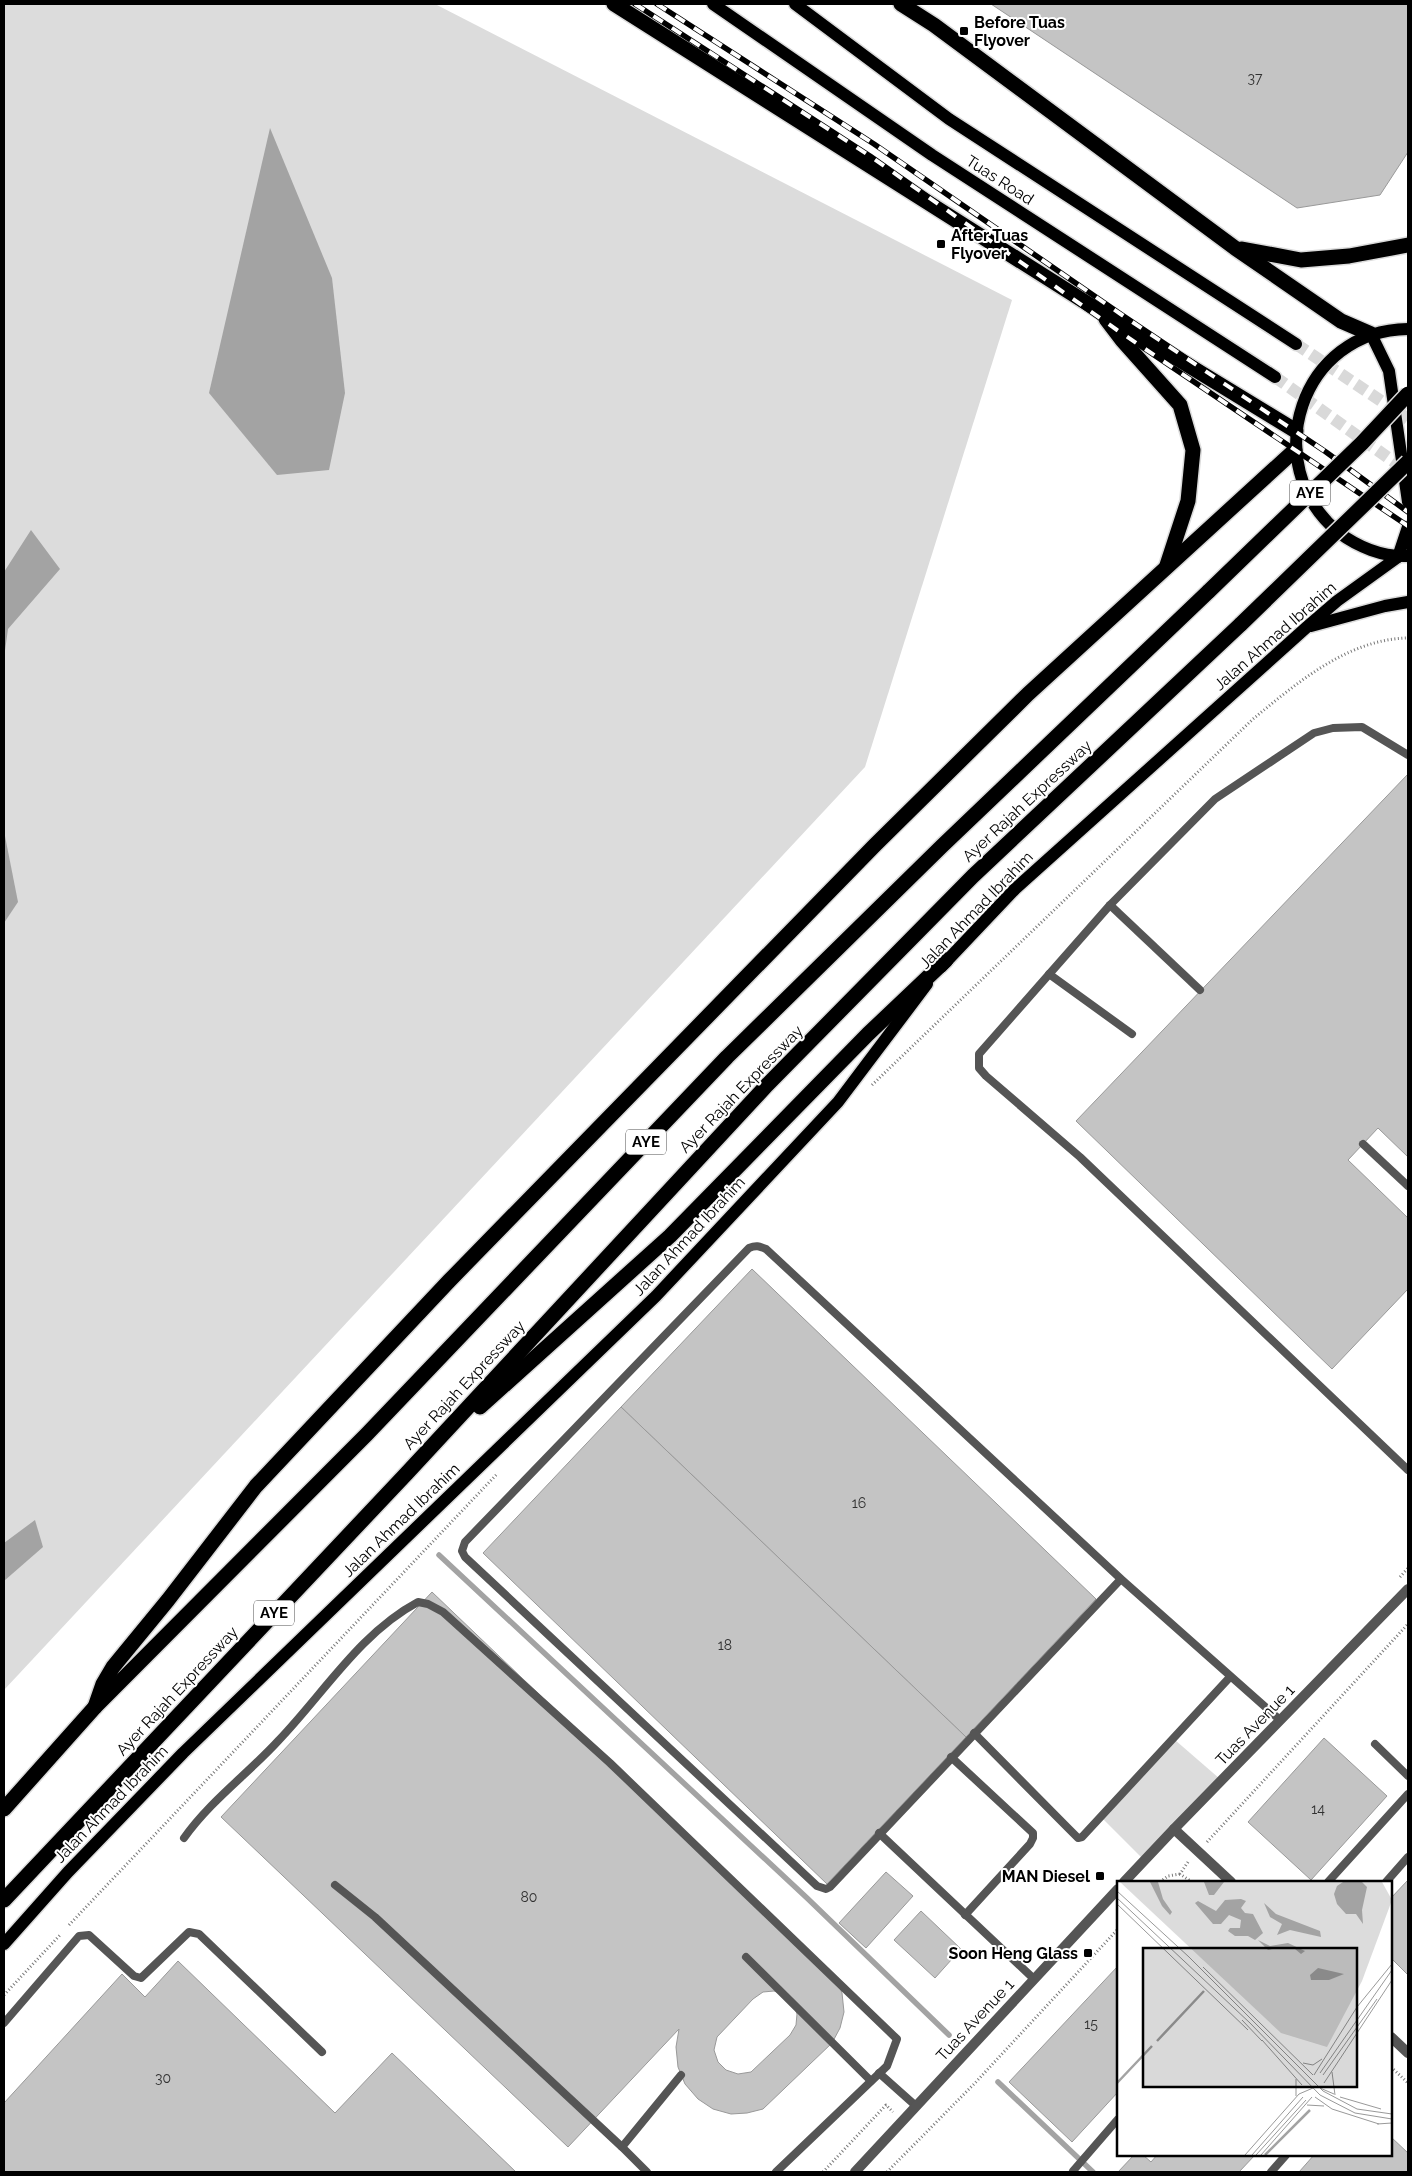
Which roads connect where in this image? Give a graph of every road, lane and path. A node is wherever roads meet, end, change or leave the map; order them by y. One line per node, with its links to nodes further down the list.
1 (614, 4): 7 (highway)
2 (713, 4): 11 (main road, Tuas Road)
3 (795, 4): 10 (main road, Tuas Road)
4 (901, 4): 6 (highway)
5 (1408, 245): 6 (highway)
6 (1235, 248): 9 (highway)
7 (1101, 312): 13 (highway); 19 (highway)
8 (1408, 329): 9 (main road)
9 (1371, 334): 13 (main road); 16 (main road)
10 (1296, 344)
11 (1275, 377)
12 (1408, 394): 36 (highway, Ayer Rajah Expressway / AYE, bridge)
13 (1296, 431): 14 (main road)
14 (1295, 450): 18 (main road); 19 (highway)
15 (1408, 462): 31 (highway, Ayer Rajah Expressway / AYE, bridge)
16 (1408, 502)
17 (1408, 527): 18 (main road)
18 (1403, 556): 21 (main road, Jalan Ahmad Ibrahim)
19 (1166, 566): 36 (highway)
20 (1408, 602): 21 (main road)
21 (1308, 626): 24 (main road, Jalan Ahmad Ibrahim)
22 (1408, 755): 23 (lane)
23 (1110, 905): 25 (lane); 26 (lane)
24 (946, 960): 31 (highway); 62 (main road, Jalan Ahmad Ibrahim)
25 (1049, 974): 27 (lane); 30 (lane)
26 (1200, 990)
27 (1132, 1034)
28 (1363, 1144): 29 (lane)
29 (1408, 1186)
30 (1407, 1466)
31 (407, 1473): 59 (highway, Ayer Rajah Expressway / AYE)
32 (1121, 1580): 35 (lane); 38 (lane); 45 (lane)
33 (1408, 1590): 37 (street, Tuas Avenue 1)
34 (1408, 1624): 47 (path)
35 (1230, 1677): 37 (lane); 38 (lane)
36 (95, 1707): 43 (highway, Ayer Rajah Expressway / AYE)
37 (1280, 1720): 44 (street, Tuas Avenue 1)
38 (974, 1733): 40 (lane)
39 (1375, 1744): 41 (lane)
40 (952, 1757): 45 (lane); 60 (lane)
41 (1408, 1776)
42 (1408, 1794): 55 (lane)
43 (4, 1809)
44 (1174, 1829): 48 (street); 51 (street, Tuas Avenue 1)
45 (879, 1833): 60 (lane)
46 (184, 1838): 70 (lane)
47 (1206, 1844)
48 (1196, 1850): 50 (path); 54 (street)
49 (1408, 1857): 56 (lane)
50 (1180, 1874): 52 (path); 53 (path)
51 (1125, 1881)
52 (1161, 1881)
53 (1190, 1881)
54 (1230, 1881)
55 (1329, 1881)
56 (1387, 1881)
57 (335, 1885): 77 (lane)
58 (1117, 1890): 64 (street, Tuas Avenue 1)
59 (4, 1900)
60 (965, 1915): 64 (lane)
61 (1117, 1930): 84 (path)
62 (4, 1944)
63 (746, 1957): 72 (lane)
64 (1034, 1979): 74 (street, Tuas Avenue 1)
65 (4, 2023): 67 (lane)
66 (1392, 2038): 68 (street)
67 (322, 2052)
68 (1408, 2053)
69 (1392, 2068): 73 (path)
70 (879, 2073): 72 (lane); 74 (lane)
71 (681, 2075): 77 (lane)
72 (871, 2081): 81 (lane)
73 (1408, 2083)
74 (916, 2106): 83 (street, Tuas Avenue 1)
75 (894, 2112): 82 (path)
76 (1117, 2120): 79 (lane)
77 (622, 2146): 80 (lane)
78 (1285, 2156): 85 (lane)
79 (1073, 2171)
80 (647, 2172)
81 (776, 2172)
82 (823, 2172)
83 (856, 2172)
84 (887, 2172)
85 (1270, 2172)

